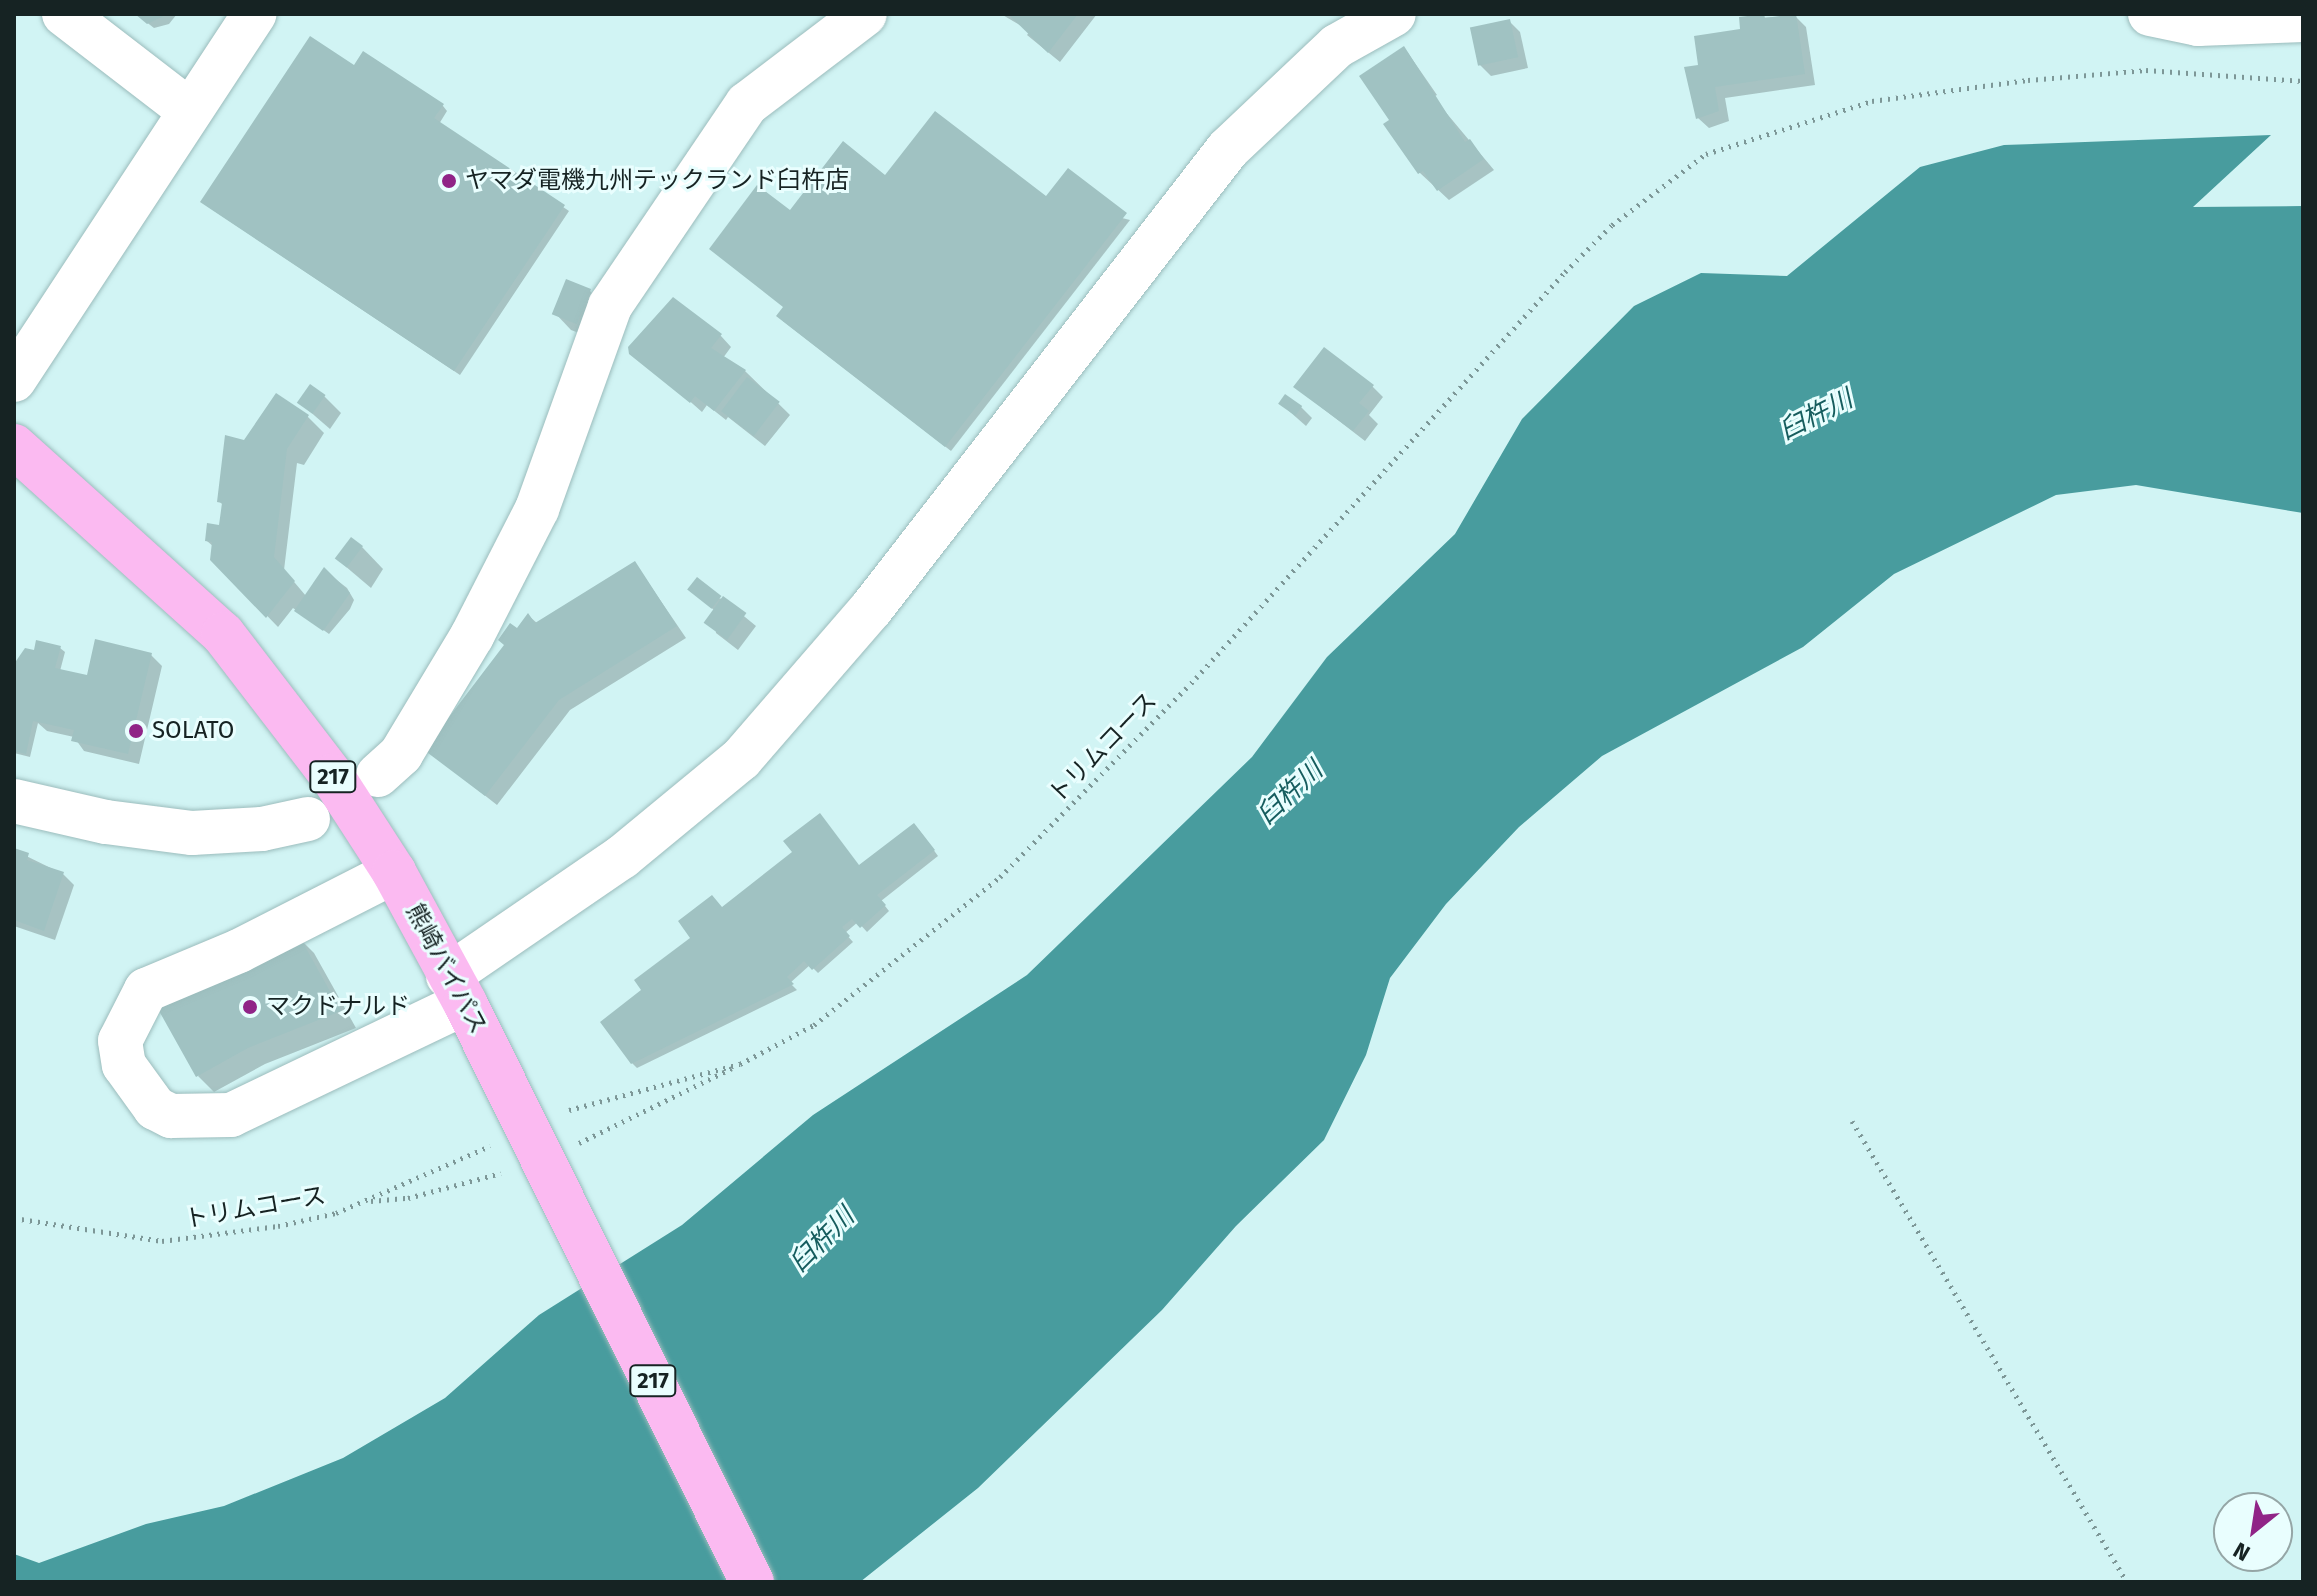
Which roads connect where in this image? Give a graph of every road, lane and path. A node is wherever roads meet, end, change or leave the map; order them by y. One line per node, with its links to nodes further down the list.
1 (64, 14): 8 (street)
2 (254, 14): 8 (street)
3 (865, 14): 11 (street)
4 (1394, 14): 15 (street)
5 (2150, 14): 6 (street)
6 (2303, 20)
7 (2303, 81): 16 (path, トリムコース)
8 (190, 111): 9 (street)
9 (14, 380)
10 (14, 446): 14 (highway, 熊崎バイパス / 217)
11 (378, 775)
12 (14, 801): 13 (street)
13 (308, 819)
14 (394, 872): 15 (highway, 熊崎バイパス / 217); 15 (street)
15 (457, 990): 20 (highway, 熊崎バイパス / 217)
16 (740, 1064): 17 (path, トリムコース); 20 (path)
17 (569, 1110)
18 (1852, 1121): 25 (path)
19 (490, 1146): 22 (path, トリムコース)
20 (563, 1163): 24 (highway, 熊崎バイパス / 217)
21 (513, 1170): 22 (path)
22 (366, 1202): 23 (path, トリムコース)
23 (14, 1218)
24 (752, 1582)
25 (2127, 1582)

